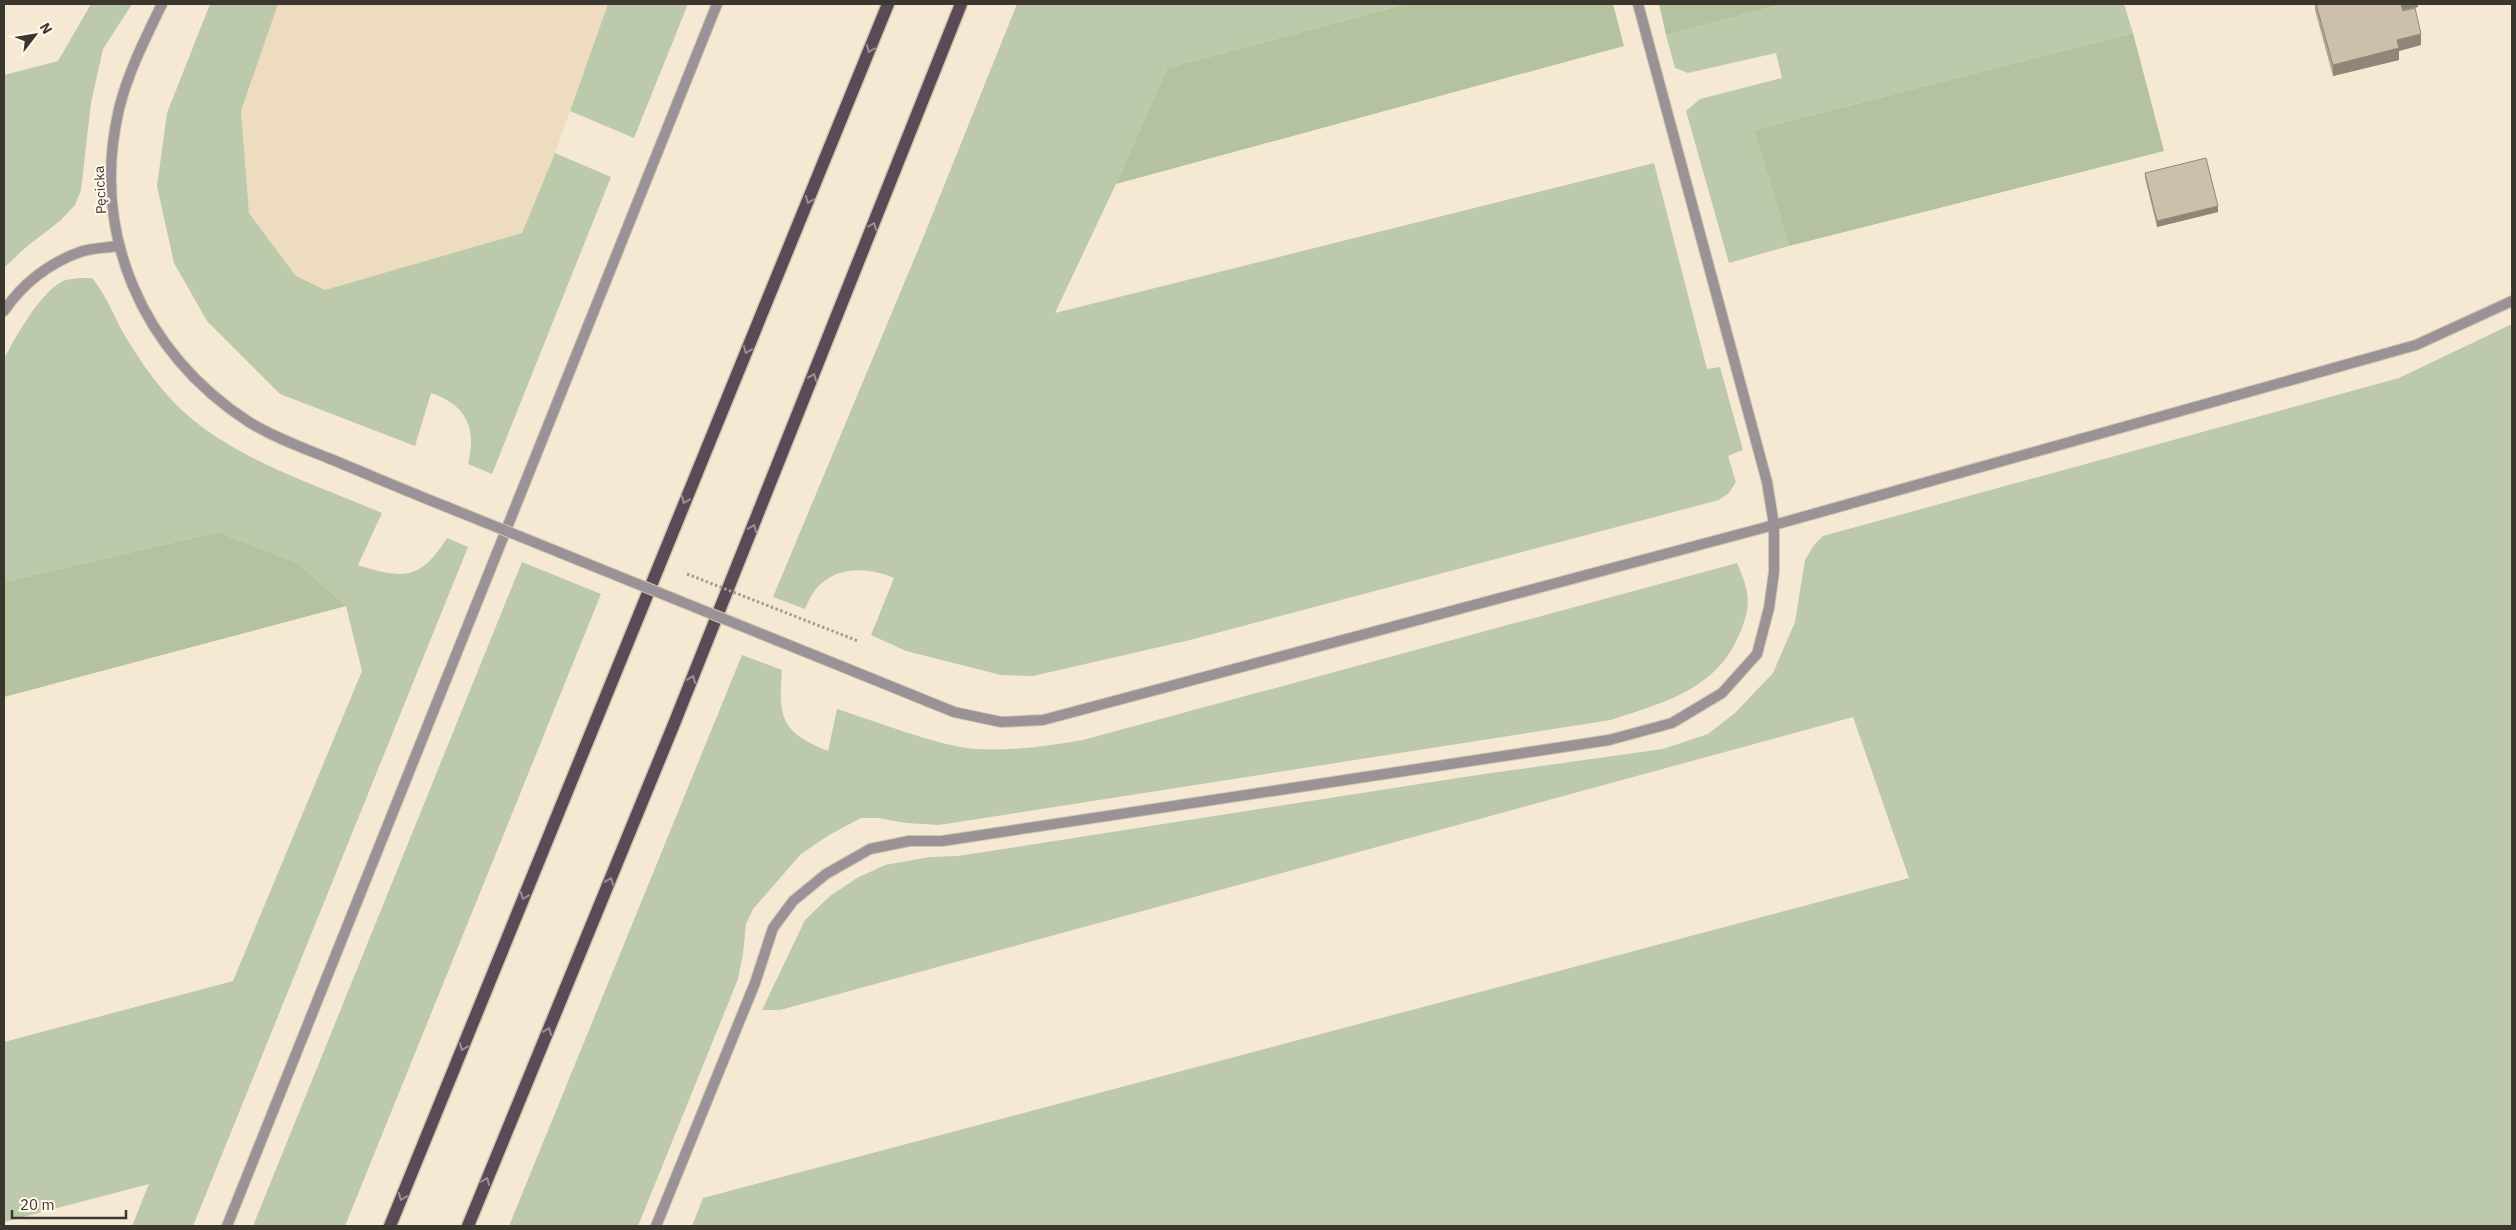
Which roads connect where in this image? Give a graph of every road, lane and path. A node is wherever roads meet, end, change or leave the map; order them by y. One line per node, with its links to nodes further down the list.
1 (162, 4): 6 (street, Pęcicka)
2 (717, 4): 10 (street)
3 (888, 4): 11 (main road, one-way to 11)
4 (961, 4): 12 (main road, one-way to 4)
5 (1638, 4): 9 (street)
6 (118, 246): 8 (street); 9 (street, Pęcicka, bridge)
7 (2512, 301): 9 (street, Pęcicka)
8 (4, 311)
9 (1774, 525): 13 (street)
10 (227, 1226)
11 (390, 1226)
12 (468, 1226)
13 (656, 1226)

